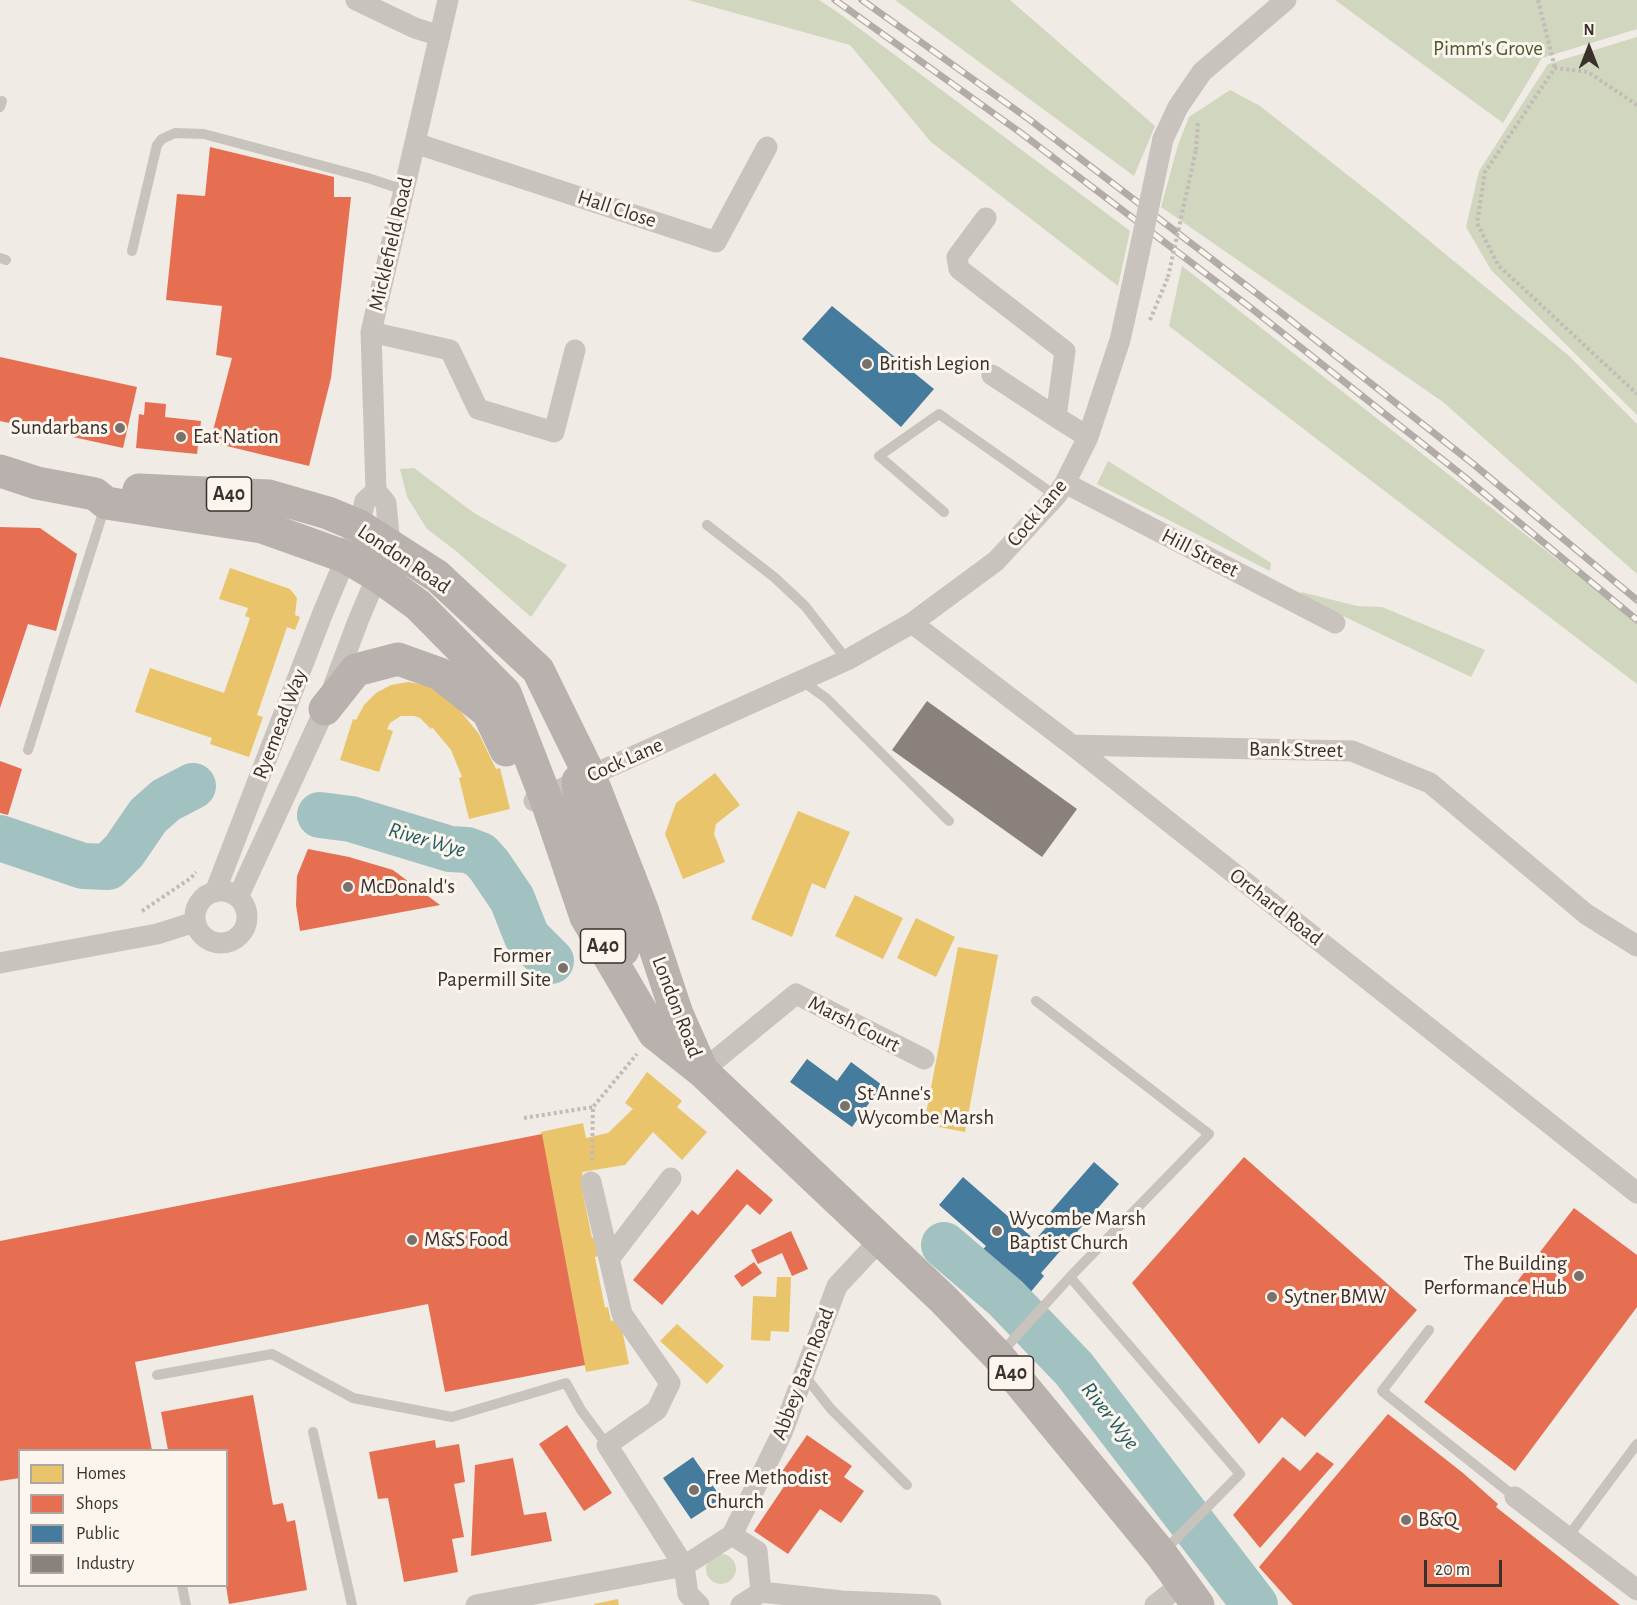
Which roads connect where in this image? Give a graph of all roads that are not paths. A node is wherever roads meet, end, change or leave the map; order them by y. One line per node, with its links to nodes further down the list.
1 (356, 0): 4 (street)
2 (448, 0): 4 (street, Micklefield Road)
3 (1286, 0): 14 (street, Cock Lane, bridge)
4 (440, 36): 5 (street, Micklefield Road)
5 (415, 143): 6 (street, Hall Close); 7 (street, Micklefield Road)
6 (767, 147)
7 (404, 190): 9 (lane); 10 (street, Micklefield Road)
8 (986, 218): 13 (street)
9 (132, 251)
10 (371, 332): 11 (street); 17 (street, Micklefield Road)
11 (575, 350)
12 (992, 375): 13 (street)
13 (1056, 417): 14 (street)
14 (1088, 437): 16 (street, Cock Lane)
15 (0, 471): 18 (main road, London Road / A40)
16 (1061, 489): 19 (lane); 25 (street, Cock Lane); 26 (street, Hill Street)
17 (376, 491): 21 (street); 22 (street, Micklefield Road)
18 (104, 495): 21 (main road, London Road / A40); 23 (main road, London Road / A40); 31 (lane)
19 (944, 512)
20 (707, 525): 27 (lane)
21 (359, 526): 22 (main road, London Road / A40); 23 (street, Ryemead Way)
22 (390, 545): 24 (street, Ryemead Way); 32 (main road, London Road / A40)
23 (346, 557): 24 (main road, London Road / A40); 35 (street, Ryemead Way)
24 (378, 576): 29 (street, Ryemead Way); 33 (main road, London Road / A40)
25 (912, 623): 27 (street, Cock Lane); 30 (street, Orchard Road)
26 (1335, 623)
27 (847, 660): 28 (street, Cock Lane)
28 (802, 680): 32 (street, Cock Lane); 34 (lane)
29 (325, 709): 33 (main road); 36 (street, Ryemead Way)
30 (1072, 746): 38 (street, Bank Street); 46 (street, Orchard Road)
31 (28, 750)
32 (584, 778): 33 (street, Cock Lane); 41 (main road, A40); 43 (main road, London Road / A40)
33 (537, 799): 41 (main road, London Road / A40)
34 (948, 821)
35 (215, 892): 36 (street); 37 (street, Ryemead Way)
36 (238, 897): 37 (street)
37 (195, 922): 39 (street)
38 (1637, 946)
39 (0, 963)
40 (1036, 1000): 49 (lane)
41 (654, 1033): 43 (main road, London Road / A40)
42 (924, 1059): 43 (street, Marsh Court)
43 (702, 1071): 47 (main road, A40)
44 (671, 1178): 48 (street)
45 (591, 1182): 48 (street)
46 (1637, 1193)
47 (880, 1240): 51 (main road, A40); 52 (street, Abbey Barn Road)
48 (609, 1259): 56 (street)
49 (1070, 1277): 51 (lane); 61 (lane)
50 (1429, 1330): 58 (lane)
51 (1008, 1345): 61 (main road, A40)
52 (804, 1374): 57 (lane); 59 (street, Abbey Barn Road)
53 (157, 1375): 56 (lane)
54 (313, 1432): 68 (lane)
55 (1637, 1444): 60 (lane)
56 (607, 1445): 62 (street)
57 (907, 1485)
58 (1515, 1497): 60 (street)
59 (732, 1535): 62 (street); 65 (street)
60 (1567, 1538): 64 (street)
61 (1170, 1545): 66 (main road, A40)
62 (684, 1566): 69 (street); 70 (street)
63 (182, 1587): 67 (lane)
64 (1637, 1590)
65 (761, 1592): 71 (street); 72 (street)
66 (1190, 1595): 73 (street)
67 (186, 1605)
68 (352, 1605)
69 (476, 1605)
70 (699, 1605)
71 (741, 1605)
72 (931, 1605)
73 (1155, 1605)

